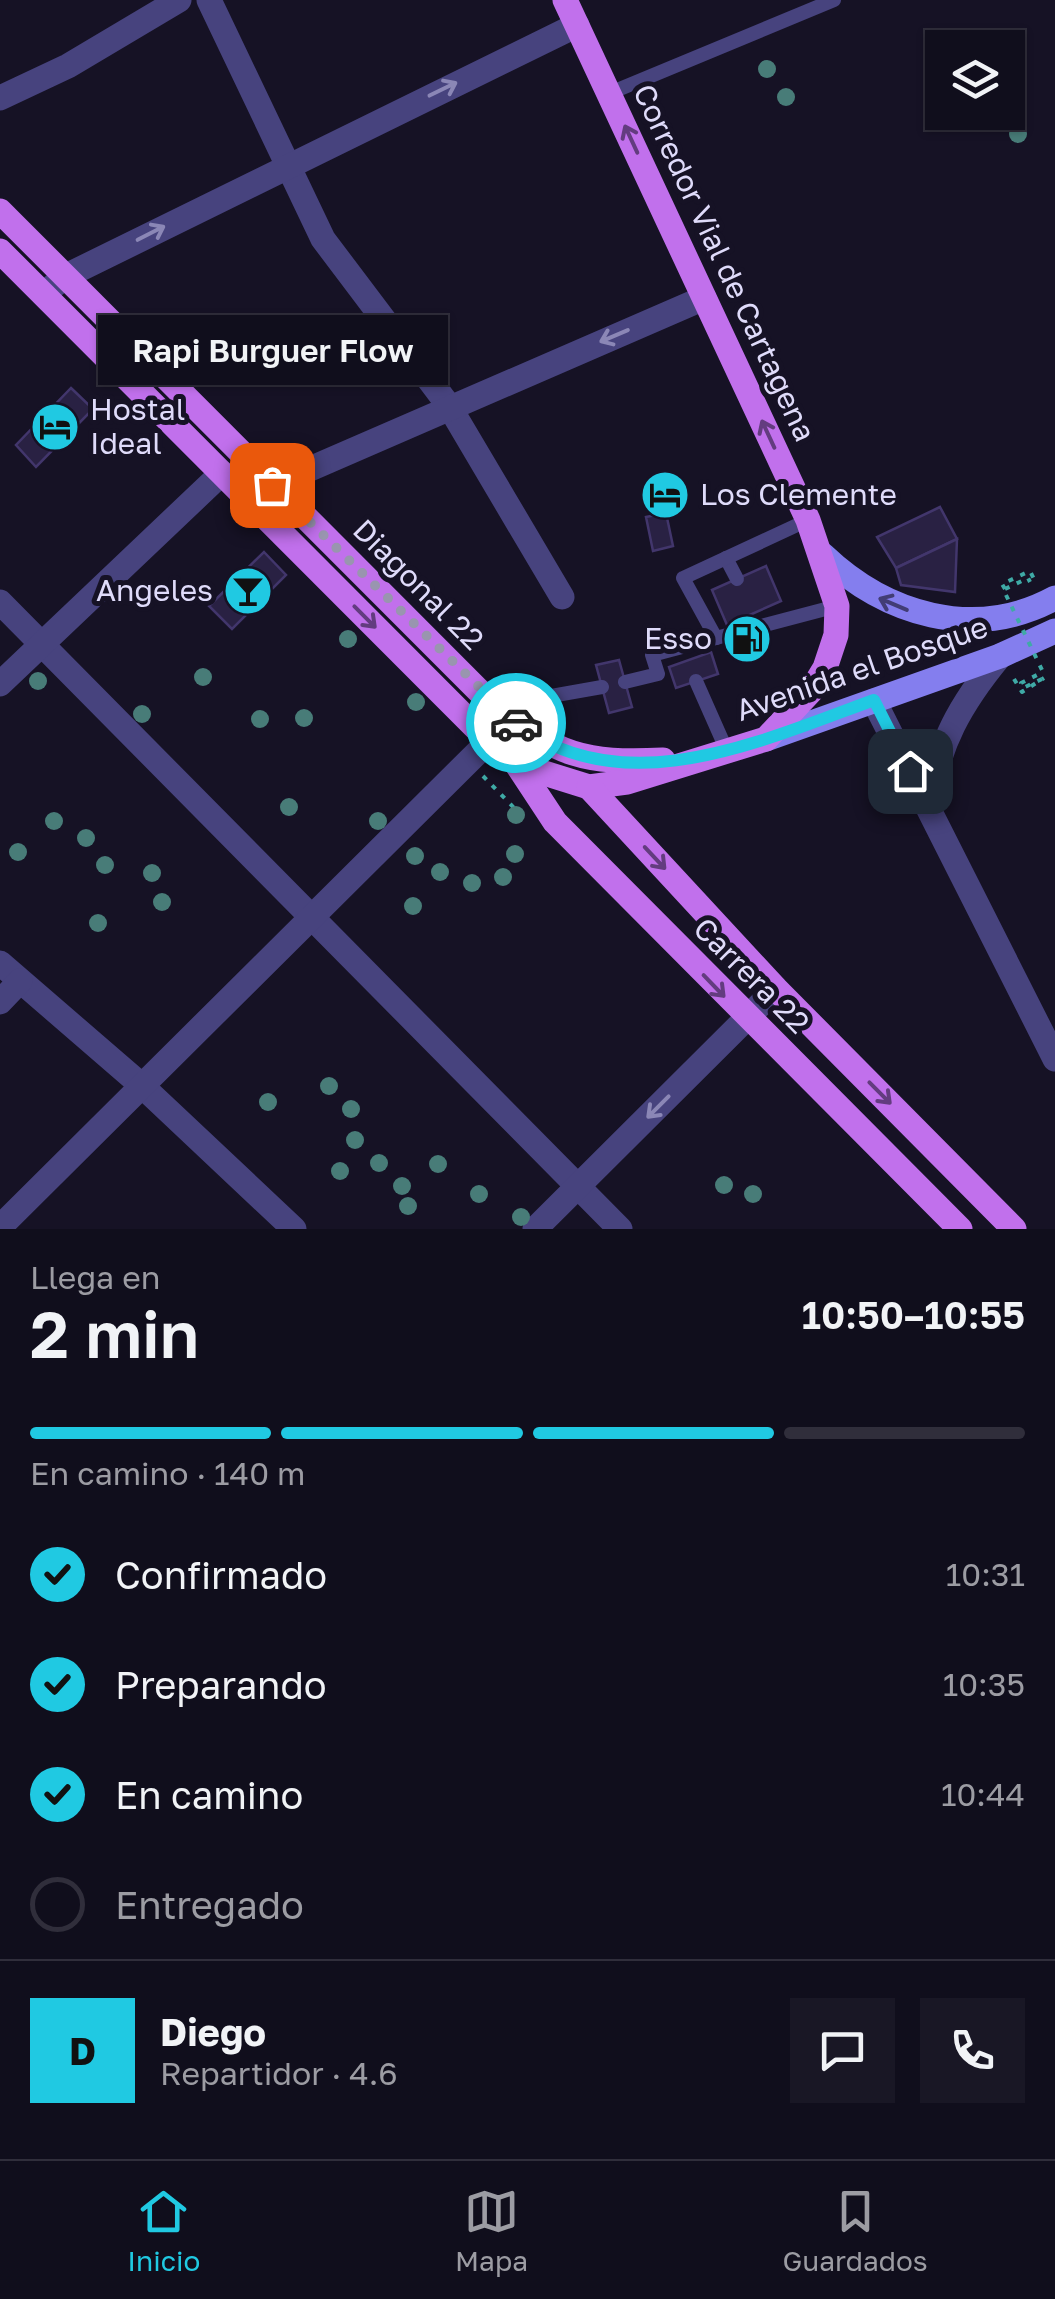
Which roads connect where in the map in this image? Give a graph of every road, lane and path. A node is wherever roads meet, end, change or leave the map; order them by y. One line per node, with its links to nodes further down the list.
1 (179, 0): 7 (street)
2 (209, 0): 8 (street)
3 (565, 0): 5 (main road, Corredor Vial de Cartagena)
4 (834, 0): 6 (lane)
5 (577, 25): 6 (main road, Corredor Vial de Cartagena); 8 (street, one-way to 5)
6 (610, 93): 12 (main road, Corredor Vial de Cartagena, one-way to 6)
7 (0, 98)
8 (288, 163): 11 (street, one-way to 8); 13 (street)
9 (0, 212): 11 (main road, Diagonal 22)
10 (0, 251): 11 (main road, Diagonal 22)
11 (54, 286): 14 (main road, Diagonal 22); 15 (main road, Diagonal 22)
12 (704, 298): 13 (street, one-way to 13); 16 (main road, Corredor Vial de Cartagena, one-way to 12)
13 (450, 406): 15 (street); 23 (street)
14 (222, 473): 21 (main road, Diagonal 22); 29 (street)
15 (272, 485): 19 (main road, Diagonal 22)
16 (808, 520): 17 (main road, Corredor Vial de Cartagena); 18 (lane)
17 (823, 554): 24 (main road, Avenida el Bosque, one-way to 17); 26 (main road, Corredor Vial de Cartagena)
18 (726, 558): 20 (lane); 28 (lane)
19 (349, 562): 21 (main road); 36 (main road, Diagonal 22)
20 (737, 579)
21 (330, 582): 38 (main road, Diagonal 22, one-way to 38)
22 (1006, 595): 30 (path, bridge)
23 (562, 597)
24 (1055, 598)
25 (0, 602): 29 (street)
26 (838, 606): 28 (lane); 37 (main road)
27 (1055, 631): 30 (main road, Avenida el Bosque)
28 (716, 638): 32 (lane)
29 (41, 645): 33 (street); 43 (street)
30 (1000, 656): 35 (main road, Avenida el Bosque); 42 (street)
31 (696, 681): 39 (lane)
32 (625, 682)
33 (0, 684)
34 (602, 687): 36 (lane)
35 (874, 700): 37 (main road, Avenida el Bosque); 42 (street)
36 (494, 706): 40 (main road, Avenida el Bosque)
37 (766, 739): 39 (main road, Avenida el Bosque)
38 (500, 749): 41 (main road, Diagonal 22); 43 (street); 48 (main road, Carrera 22, one-way to 48)
39 (728, 751): 40 (main road, Avenida el Bosque)
40 (688, 760): 41 (main road, Avenida el Bosque)
41 (589, 787): 46 (main road, Carrera 22, one-way to 46)
42 (928, 806): 49 (street)
43 (312, 918): 50 (street); 51 (street)
44 (0, 963): 45 (street)
45 (20, 982): 47 (street); 50 (street)
46 (776, 988): 48 (street); 57 (main road, Carrera 22, one-way to 57)
47 (0, 1002)
48 (746, 1019): 51 (street, one-way to 51); 56 (main road, Carrera 22)
49 (1055, 1058)
50 (140, 1084): 52 (street); 53 (street)
51 (578, 1186): 54 (street); 55 (street)
52 (0, 1227)
53 (294, 1229)
54 (534, 1229)
55 (620, 1229)
56 (960, 1229)
57 (1014, 1229)

